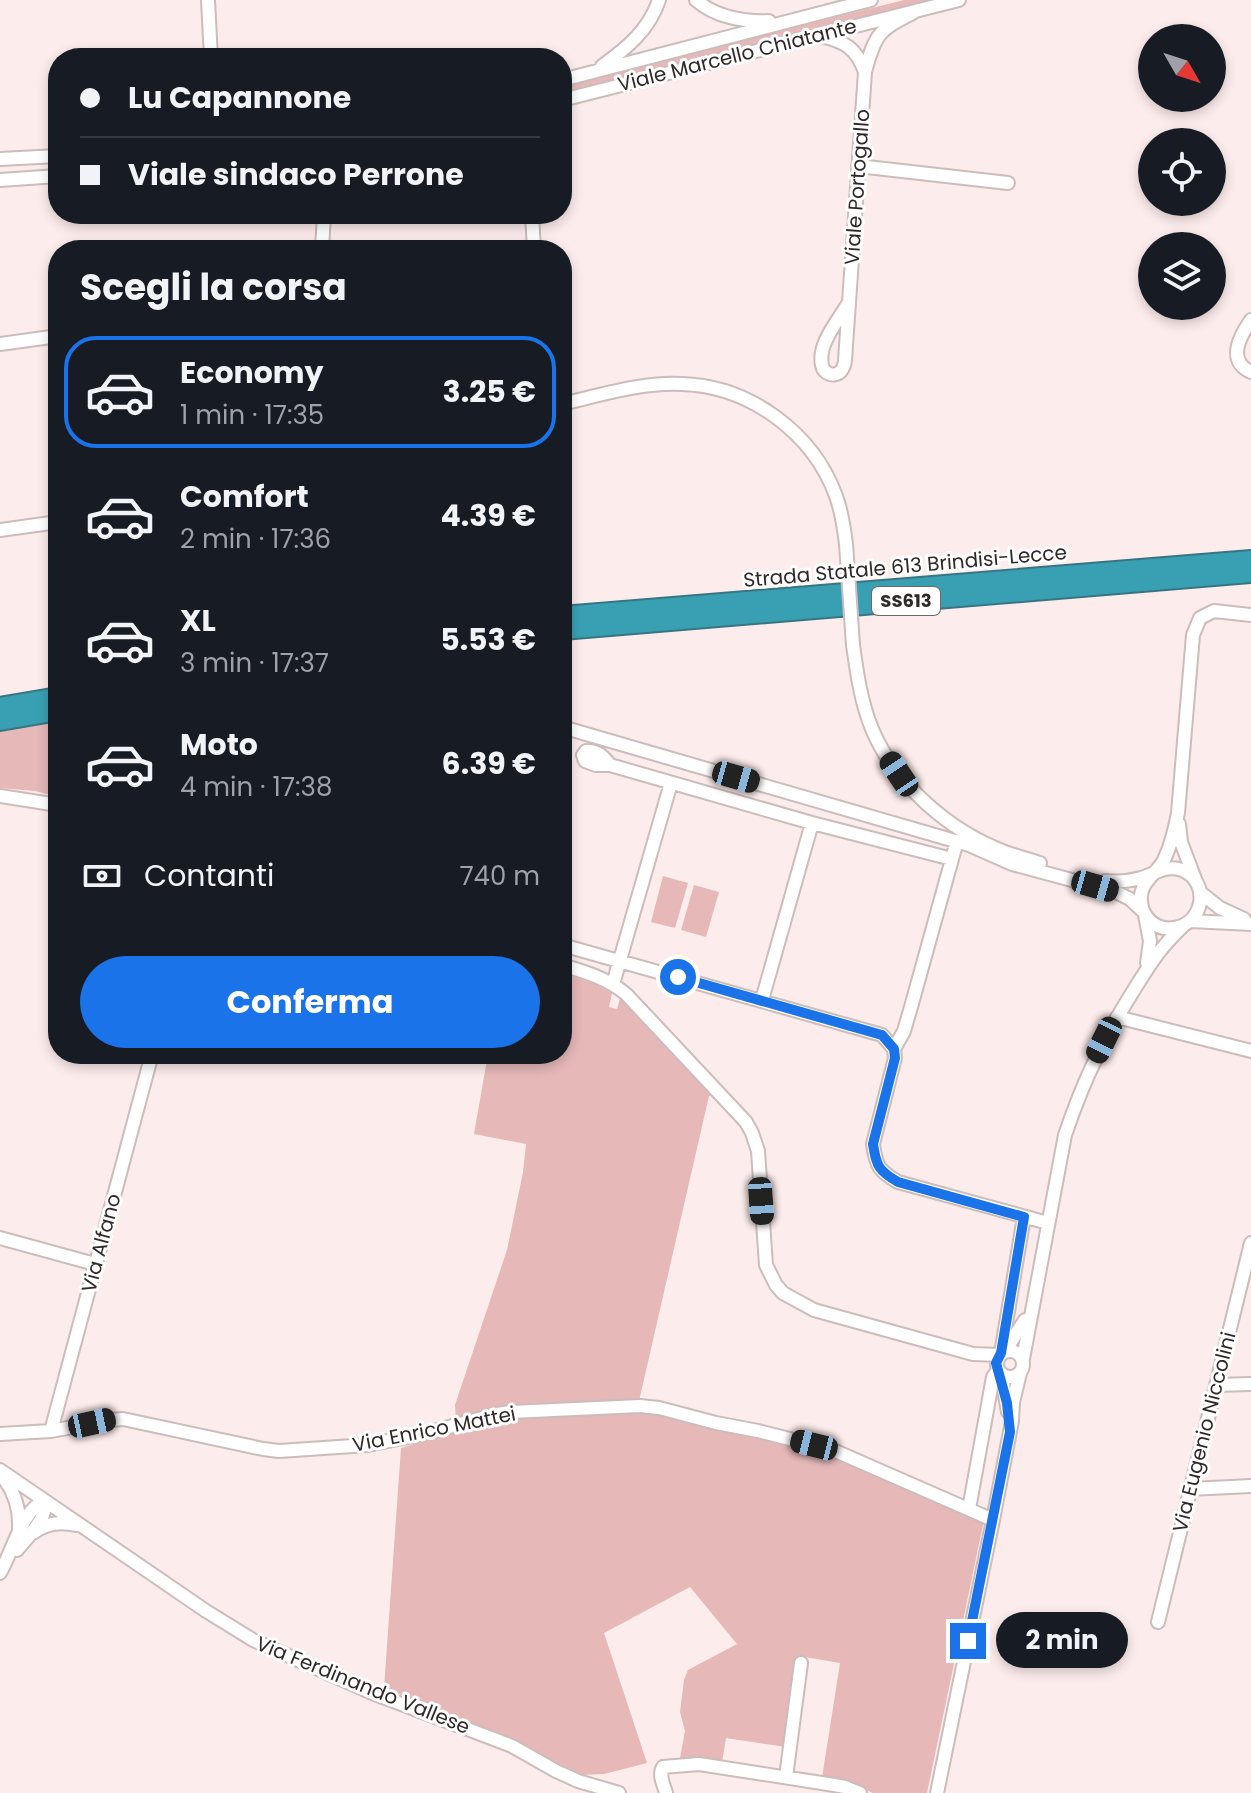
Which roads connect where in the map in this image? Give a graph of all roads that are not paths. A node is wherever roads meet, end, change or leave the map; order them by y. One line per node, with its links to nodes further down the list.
1 (208, 0): 9 (street)
2 (659, 0): 10 (street)
3 (696, 0): 7 (street)
4 (871, 0): 7 (street, Viale Marcello Chiatante)
5 (959, 0): 6 (street, Viale Marcello Chiatante)
6 (918, 10): 8 (street, Viale Marcello Chiatante); 11 (street, Viale Portogallo)
7 (788, 21): 10 (street, Viale Marcello Chiatante)
8 (818, 35): 11 (street); 13 (street, Viale Marcello Chiatante)
9 (210, 48)
10 (594, 71): 12 (street, Viale Marcello Chiatante)
11 (865, 72): 18 (street, Viale Portogallo)
12 (572, 77)
13 (579, 95): 14 (street, Viale Marcello Chiatante); 15 (street)
14 (572, 97)
15 (572, 100)
16 (48, 157): 17 (street)
17 (0, 159)
18 (858, 166): 21 (street); 22 (street, Viale Portogallo)
19 (48, 177): 20 (street)
20 (0, 180)
21 (1008, 183)
22 (849, 302): 22 (street, Viale Portogallo)
23 (1251, 320): 26 (street)
24 (48, 337): 25 (street)
25 (0, 344)
26 (1251, 372)
27 (572, 402): 49 (street, bridge)
28 (48, 523): 29 (street)
29 (0, 530)
30 (1251, 560): 32 (highway, Strada Statale 613 Brindisi-Lecce / SS613)
31 (1251, 573): 34 (highway, Strada Statale 613 Brindisi-Lecce / SS613)
32 (572, 615)
33 (1251, 615): 44 (street)
34 (572, 629)
35 (48, 699): 36 (highway)
36 (0, 707)
37 (48, 713): 38 (highway)
38 (0, 721)
39 (572, 730): 46 (street)
40 (610, 765): 41 (street)
41 (671, 783): 45 (street); 55 (street)
42 (0, 796): 43 (street)
43 (48, 803)
44 (1178, 813): 48 (street); 50 (street)
45 (812, 823): 47 (street); 59 (street)
46 (957, 841): 47 (street); 51 (street)
47 (952, 859): 61 (street)
48 (1154, 873): 49 (street); 50 (street); 51 (street)
49 (1105, 881): 51 (street)
50 (1199, 888): 52 (street); 53 (street)
51 (1143, 911): 52 (street); 58 (street)
52 (1188, 923): 53 (street); 58 (street)
53 (1251, 923)
54 (572, 948): 55 (street)
55 (621, 961): 57 (street); 59 (street)
56 (572, 968): 57 (street)
57 (613, 984): 71 (street)
58 (1137, 985): 60 (street)
59 (762, 1000): 61 (street)
60 (1117, 1017): 62 (street); 65 (street)
61 (894, 1049): 64 (street)
62 (1251, 1051)
63 (149, 1064): 68 (street, Via Alfano)
64 (1024, 1217): 65 (street); 71 (street)
65 (1048, 1223): 69 (street)
66 (0, 1238): 68 (street)
67 (1251, 1243): 74 (street, Via Eugenio Niccolini)
68 (95, 1264): 75 (street, Via Alfano)
69 (1034, 1298): 70 (street); 71 (street)
70 (1023, 1359): 71 (street); 72 (street)
71 (1000, 1362): 72 (street); 76 (street); 82 (street)
72 (1020, 1373): 76 (street)
73 (1251, 1384): 74 (street)
74 (1216, 1385): 80 (street, Via Eugenio Niccolini)
75 (51, 1431): 77 (street, Via Enrico Mattei); 82 (street, Via Enrico Mattei)
76 (1010, 1432): 83 (street)
77 (0, 1434)
78 (0, 1472): 81 (street, Via Ferdinando Vallese); 85 (street)
79 (1251, 1486): 80 (street)
80 (1190, 1489): 87 (street, Via Eugenio Niccolini)
81 (45, 1501): 84 (street, Via Ferdinando Vallese); 85 (street)
82 (969, 1509): 83 (street, Via Enrico Mattei)
83 (993, 1520): 94 (street)
84 (87, 1529): 85 (street); 91 (street, Via Ferdinando Vallese)
85 (22, 1537): 86 (street)
86 (2, 1569)
87 (1158, 1622)
88 (801, 1663): 89 (street)
89 (786, 1777): 90 (street); 92 (street)
90 (827, 1788): 93 (street)
91 (619, 1793)
92 (666, 1793)
93 (860, 1793)
94 (937, 1793)

